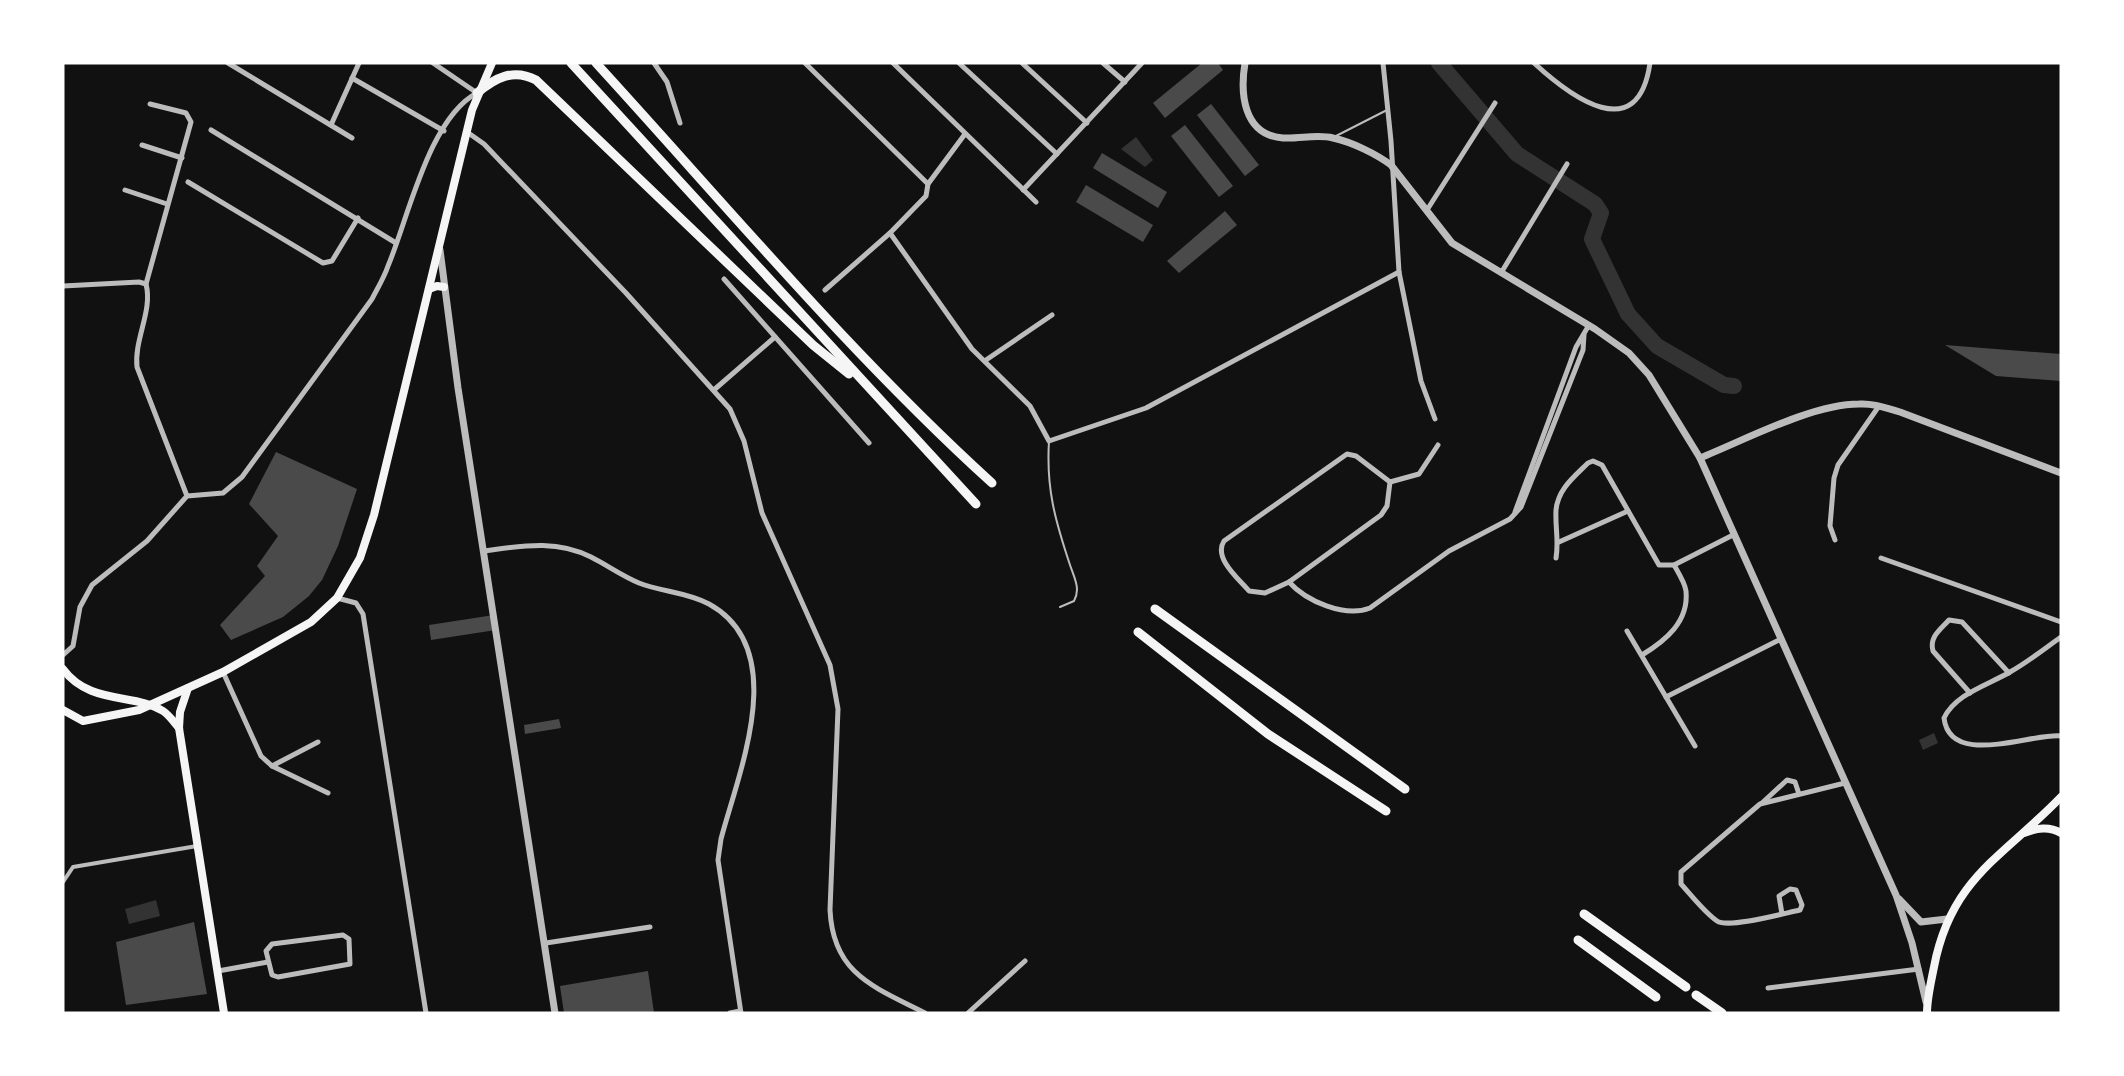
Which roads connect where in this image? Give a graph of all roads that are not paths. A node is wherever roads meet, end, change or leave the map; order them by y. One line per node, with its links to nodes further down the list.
1 (228, 63): 26 (street)
2 (359, 63): 18 (street)
3 (433, 63): 20 (street)
4 (571, 63): 62 (highway)
5 (596, 63): 70 (highway)
6 (654, 63): 24 (street)
7 (805, 63): 39 (street)
8 (894, 63): 30 (street)
9 (959, 63): 34 (street)
10 (1022, 63): 25 (street)
11 (1142, 63): 19 (street)
12 (1245, 63): 32 (street)
13 (1383, 63): 23 (street)
14 (1534, 63): 15 (street)
15 (1650, 63)
16 (1107, 64): 19 (street)
17 (490, 65): 20 (main road)
18 (352, 78): 26 (street); 28 (street)
19 (1125, 82): 25 (street)
20 (477, 93): 28 (street); 29 (main road); 62 (highway)
21 (1495, 103): 44 (street)
22 (150, 104): 35 (street)
23 (1388, 110): 32 (lane); 37 (street)
24 (680, 123)
25 (1087, 123): 34 (street)
26 (332, 125): 31 (street)
27 (211, 130): 45 (street)
28 (444, 131): 47 (street)
29 (467, 132): 48 (main road); 61 (street)
30 (965, 134): 39 (street); 41 (street)
31 (352, 138)
32 (1334, 138): 37 (street)
33 (142, 145): 35 (street)
34 (1057, 154): 41 (street)
35 (182, 158): 43 (street)
36 (1567, 164): 50 (street)
37 (1391, 165): 44 (street); 49 (street)
38 (188, 182): 45 (street)
39 (928, 184): 46 (street)
40 (125, 190): 43 (street)
41 (1023, 190): 42 (street)
42 (1036, 202)
43 (167, 204): 52 (street)
44 (1427, 210): 50 (street)
45 (358, 218): 47 (street)
46 (891, 233): 56 (street); 60 (street)
47 (396, 243): 72 (street)
48 (440, 244): 54 (street); 55 (main road)
49 (1399, 272): 64 (street); 65 (street)
50 (1502, 273): 58 (street)
51 (724, 279): 59 (street)
52 (146, 284): 53 (street); 72 (street)
53 (63, 286)
54 (444, 287): 55 (main road); 78 (street)
55 (429, 289): 83 (main road)
56 (825, 290)
57 (1052, 315): 60 (street)
58 (1589, 325): 68 (street); 82 (street)
59 (775, 338): 61 (street); 66 (street)
60 (986, 360): 65 (street)
61 (715, 389): 138 (street)
62 (875, 395): 73 (highway)
63 (1879, 405): 68 (street); 69 (street); 76 (street)
64 (1435, 419)
65 (1049, 441): 84 (lane)
66 (869, 443)
67 (1438, 445): 71 (street)
68 (1700, 458): 75 (street)
69 (2061, 474)
70 (992, 483)
71 (1390, 483): 82 (street); 82 (street)
72 (187, 496): 91 (street)
73 (976, 504)
74 (1628, 511): 77 (street); 77 (street); 81 (street)
75 (1734, 535): 81 (street); 90 (street)
76 (1834, 540)
77 (1559, 542): 79 (street)
78 (484, 551): 123 (street); 133 (street)
79 (1556, 558)
80 (1881, 558): 86 (street)
81 (1674, 565): 92 (street)
82 (1289, 582)
83 (337, 598): 94 (main road); 135 (street)
84 (1060, 607)
85 (1155, 609): 107 (highway)
86 (2061, 622)
87 (1627, 631): 92 (street)
88 (1138, 632): 112 (highway)
89 (2061, 637): 95 (street)
90 (1781, 639): 98 (street); 106 (street)
91 (63, 655)
92 (1642, 655): 98 (street)
93 (63, 669): 99 (main road)
94 (223, 672): 96 (main road); 105 (street)
95 (2008, 673): 97 (street); 97 (street)
96 (189, 687): 99 (main road); 101 (main road)
97 (1970, 693): 102 (street)
98 (1666, 696): 104 (street)
99 (150, 705): 100 (main road); 101 (main road)
100 (63, 710)
101 (179, 728): 115 (main road)
102 (2061, 736)
103 (318, 742): 105 (street)
104 (1695, 746)
105 (272, 766): 108 (street)
106 (1845, 783): 109 (street); 117 (street)
107 (1405, 789)
108 (328, 793)
109 (1799, 794): 111 (street); 111 (street)
110 (2061, 797): 114 (main road)
111 (1760, 804): 119 (street)
112 (1386, 811)
113 (2061, 833): 114 (main road)
114 (2021, 834): 120 (main road)
115 (198, 846): 116 (street); 127 (main road)
116 (63, 882)
117 (1896, 895): 120 (street); 126 (street)
118 (1584, 914): 128 (highway)
119 (1782, 914): 119 (street)
120 (1947, 919): 132 (main road)
121 (650, 927): 123 (street)
122 (1578, 940): 131 (highway)
123 (546, 943): 136 (street)
124 (1025, 961): 139 (street)
125 (268, 962): 125 (street); 127 (street)
126 (1919, 969): 129 (street); 132 (street)
127 (218, 970): 134 (main road)
128 (1686, 987)
129 (1768, 988)
130 (1696, 995): 140 (highway)
131 (1656, 997)
132 (1927, 1010)
133 (741, 1012): 137 (street)
134 (224, 1013)
135 (426, 1013)
136 (555, 1013)
137 (730, 1013)
138 (925, 1013)
139 (968, 1013)
140 (1722, 1013)

